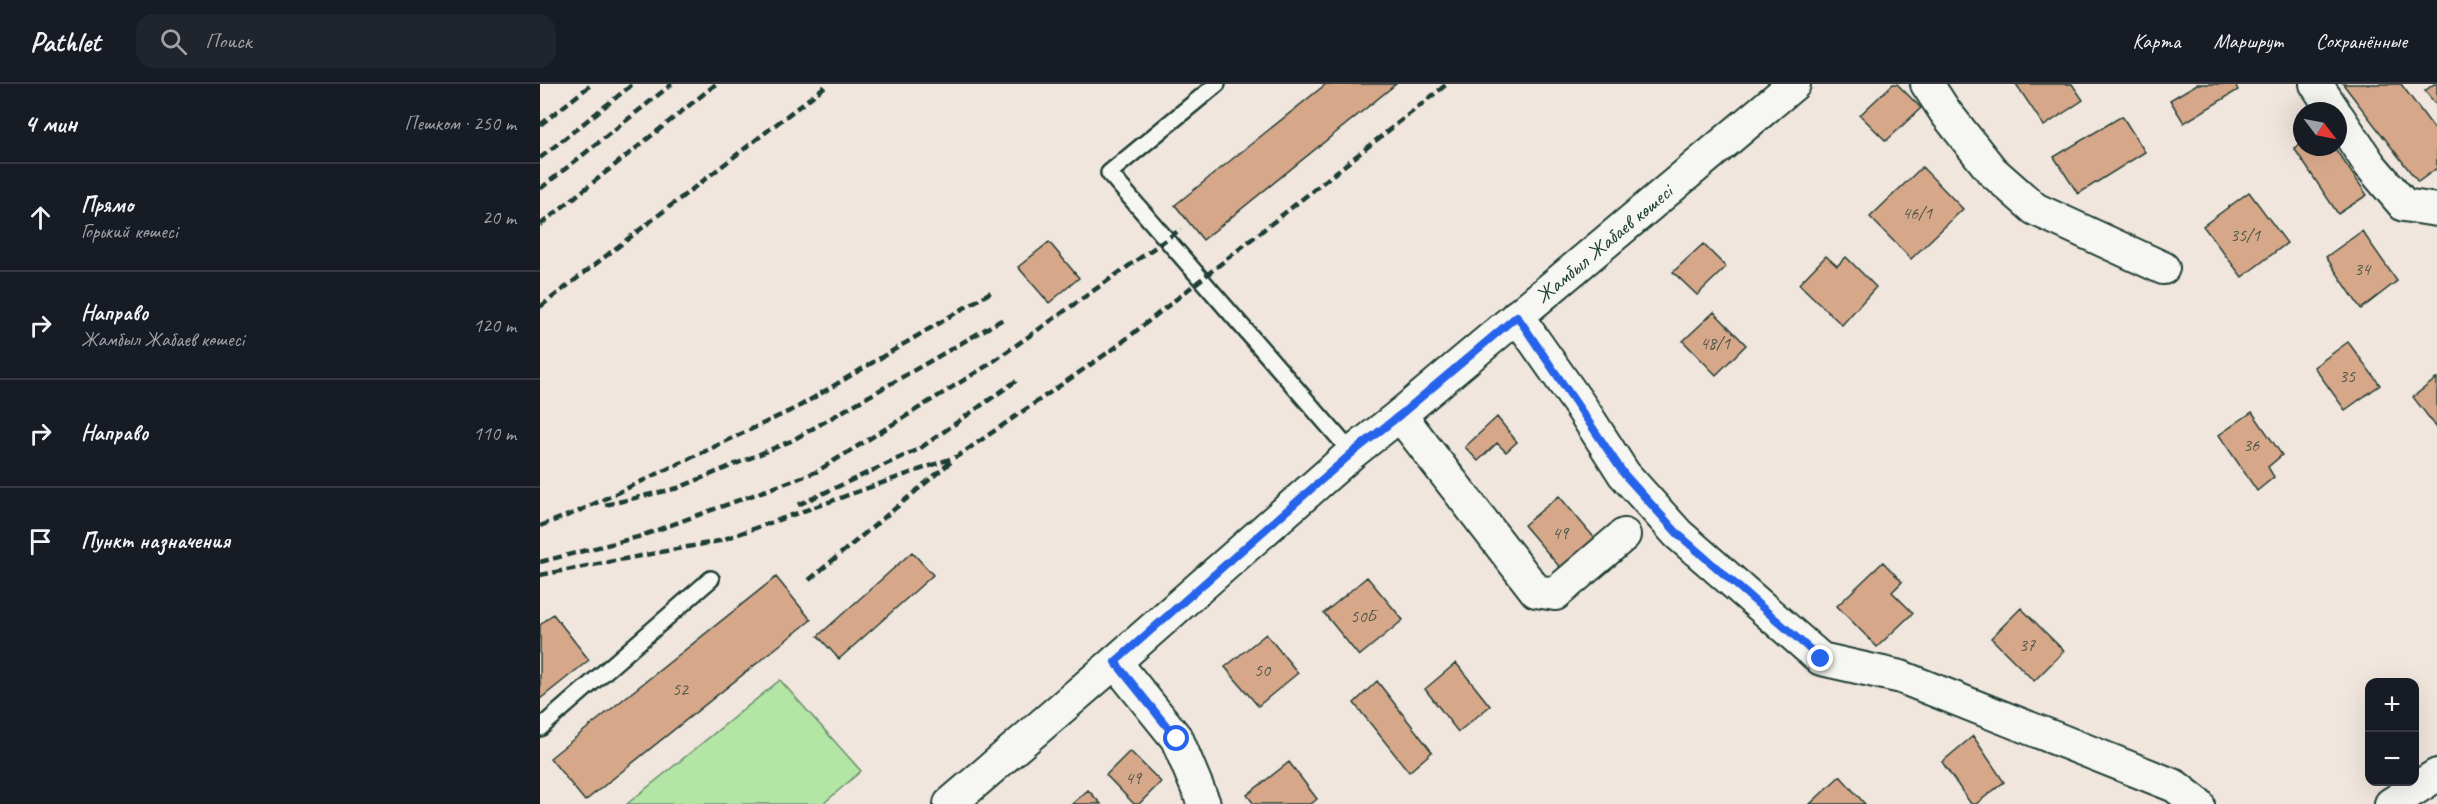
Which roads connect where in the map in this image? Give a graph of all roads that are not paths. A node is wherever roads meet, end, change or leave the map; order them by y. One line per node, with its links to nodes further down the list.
1 (1217, 84): 11 (lane)
2 (1794, 84): 9 (street, Жамбыл Жабаев көшесі)
3 (1927, 84): 8 (street)
4 (2316, 84): 5 (street)
5 (2328, 102)
6 (2347, 130): 7 (street)
7 (2437, 210)
8 (2163, 268)
9 (1517, 316): 10 (street, Жамбыл Жабаев көшесі); 19 (street)
10 (1400, 415): 11 (street, Жамбыл Жабаев көшесі); 12 (street)
11 (1352, 453): 14 (street, Жамбыл Жабаев көшесі)
12 (1624, 535)
13 (711, 579): 15 (lane)
14 (1115, 662): 17 (street, Жамбыл Жабаев көшесі); 18 (street)
15 (540, 728)
16 (2437, 775): 20 (street)
17 (950, 804)
18 (1204, 804)
19 (2198, 804)
20 (2391, 804)

